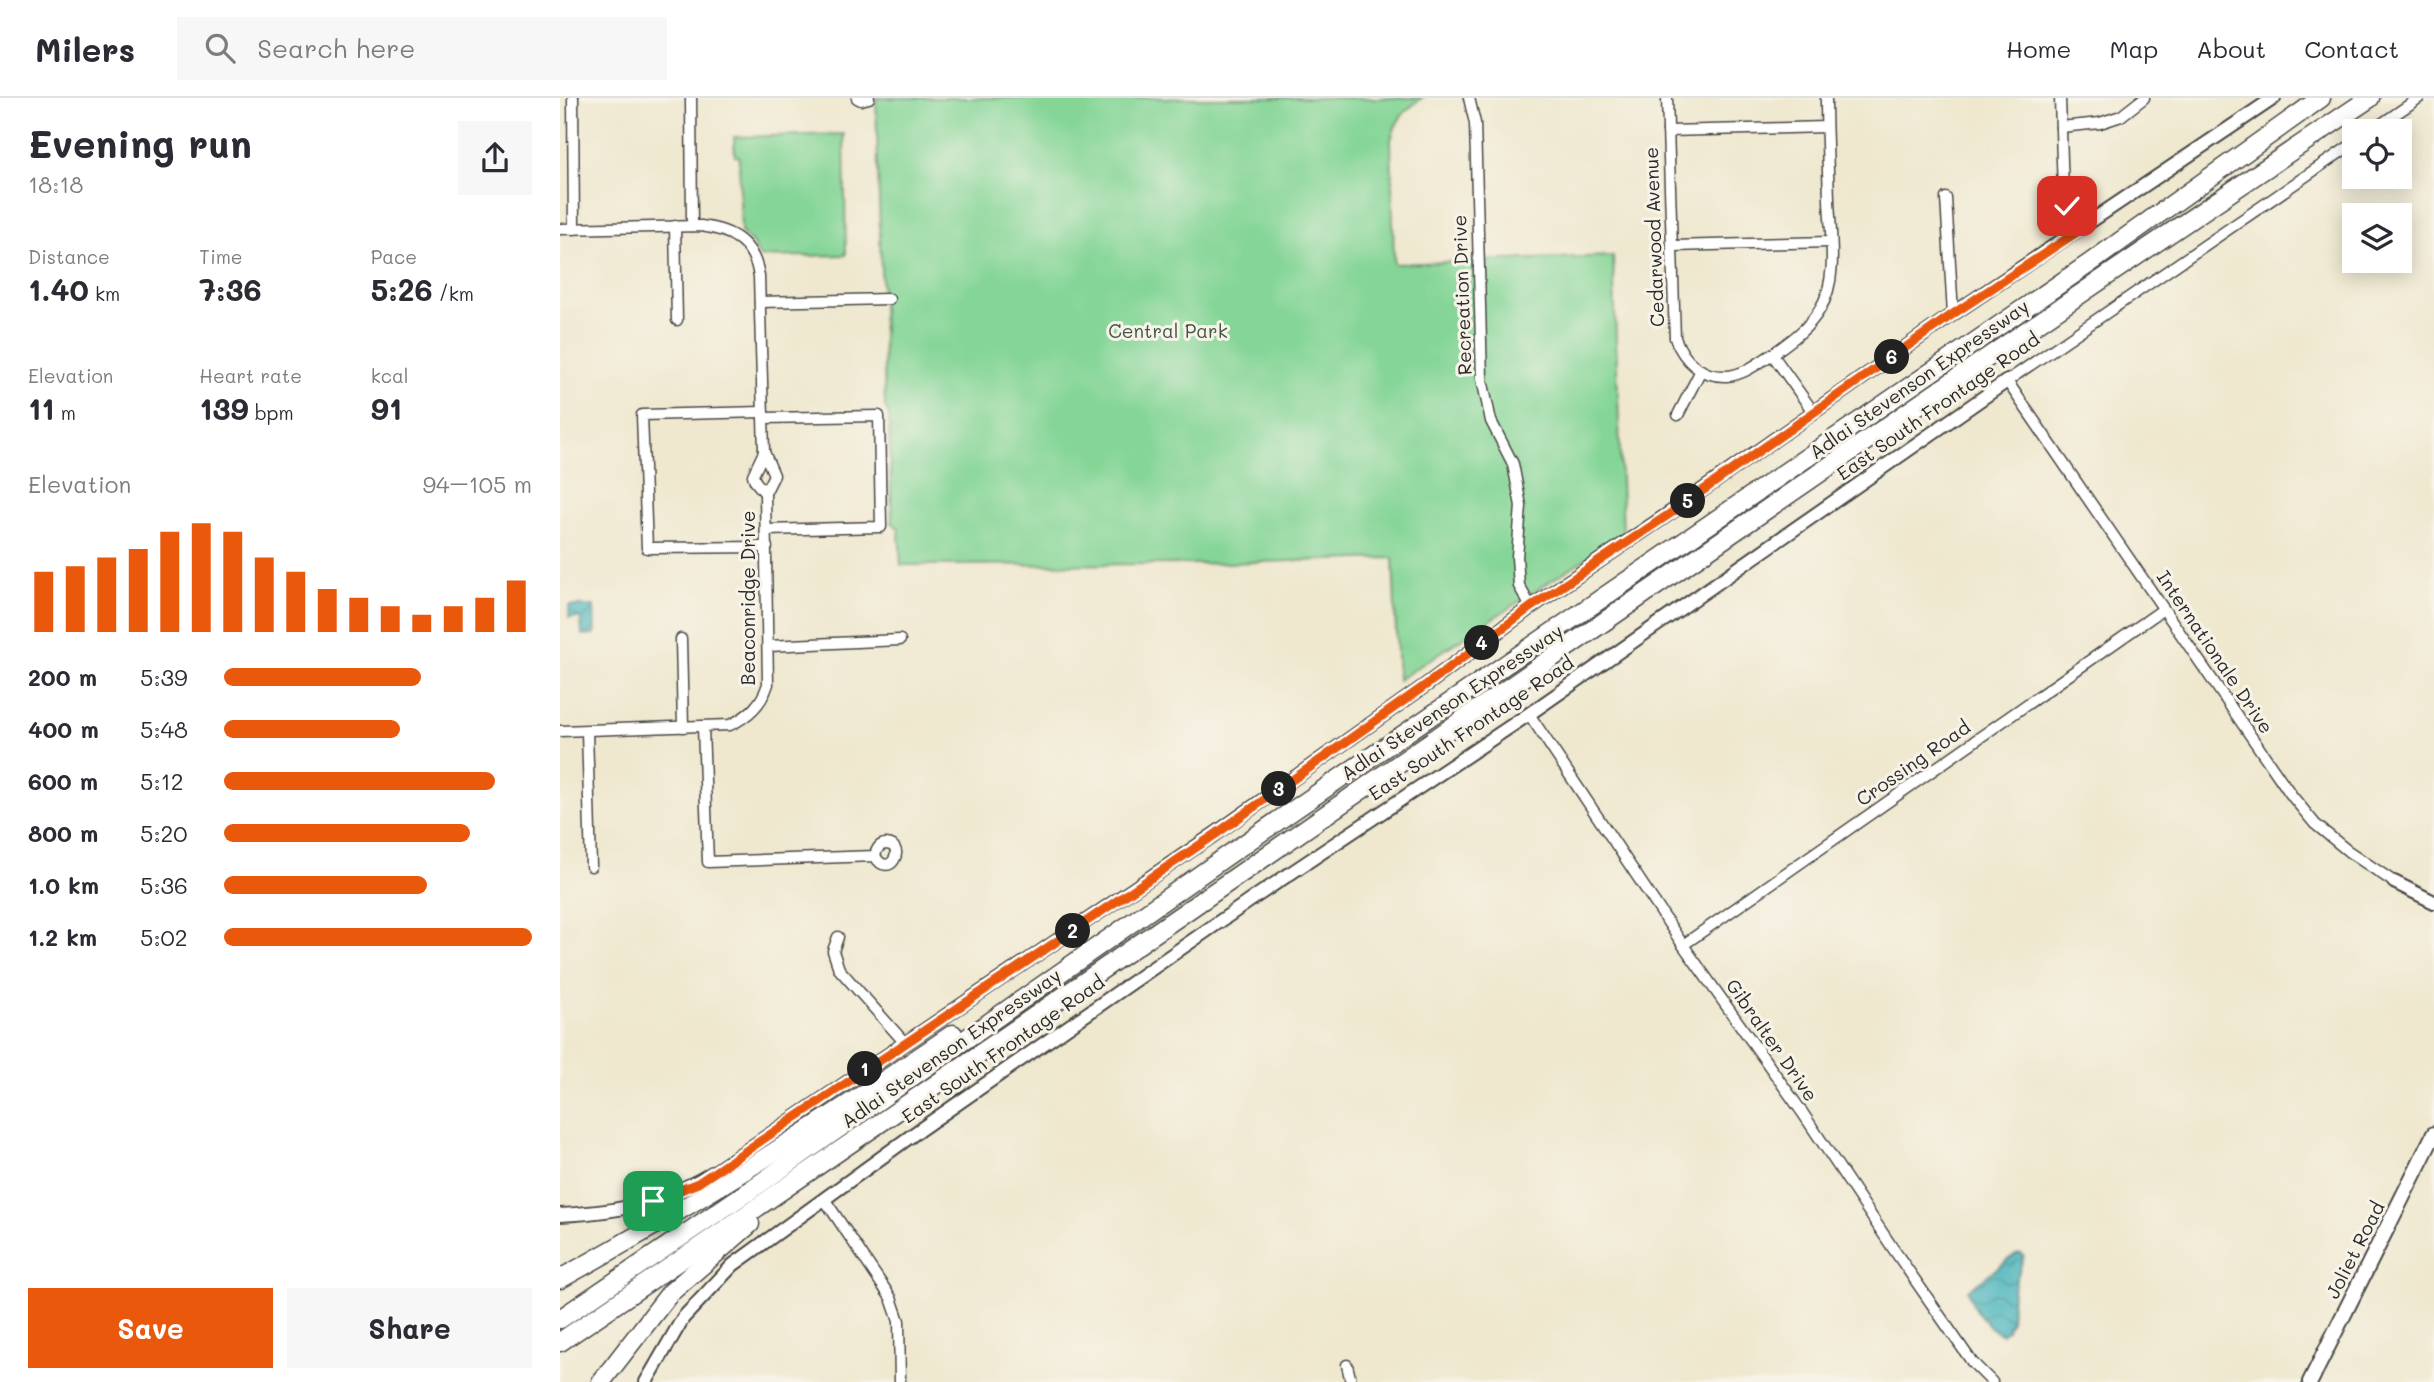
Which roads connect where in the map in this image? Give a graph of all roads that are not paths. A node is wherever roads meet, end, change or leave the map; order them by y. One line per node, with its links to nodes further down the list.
1 (573, 98): 23 (street)
2 (691, 98): 21 (street)
3 (857, 98): 4 (street)
4 (869, 98)
5 (1469, 98): 41 (street, Recreation Drive)
6 (1667, 98): 17 (street, Cedarwood Avenue)
7 (1826, 98): 15 (street)
8 (2060, 98): 16 (street)
9 (2144, 98): 16 (street)
10 (2274, 98): 24 (street)
11 (2321, 98): 55 (highway, Adlai Stevenson Expressway)
12 (2370, 98): 60 (highway, Adlai Stevenson Expressway)
13 (2419, 98): 14 (street)
14 (2388, 119)
15 (1826, 127): 17 (street); 25 (street)
16 (2061, 127): 24 (street)
17 (1668, 131): 26 (street, Cedarwood Avenue)
18 (2342, 151): 33 (street, East South Frontage Road)
19 (1946, 198): 29 (street)
20 (675, 226): 21 (street, Beaconridge Drive); 23 (street, Beaconridge Drive); 30 (street)
21 (692, 226): 28 (street, Beaconridge Drive)
22 (560, 229): 23 (street, Beaconridge Drive)
23 (574, 229)
24 (2080, 230): 29 (street)
25 (1830, 242): 26 (street); 31 (street)
26 (1672, 246): 32 (street, Cedarwood Avenue)
27 (889, 299): 28 (street)
28 (760, 302): 35 (street, Beaconridge Drive)
29 (1953, 314): 34 (street)
30 (677, 320)
31 (1772, 354): 32 (street); 34 (street)
32 (1700, 370): 36 (street)
33 (2007, 381): 42 (street, Internationale Drive); 46 (street, East South Frontage Road)
34 (1814, 413): 41 (street)
35 (763, 415): 37 (street, Beaconridge Drive); 39 (street); 40 (street)
36 (1678, 415)
37 (764, 452): 38 (street, Beaconridge Drive); 38 (street, Beaconridge Drive)
38 (765, 493): 39 (street, Beaconridge Drive)
39 (766, 530): 40 (street, Beaconridge Drive)
40 (767, 547): 45 (street, Beaconridge Drive)
41 (1531, 607): 58 (street)
42 (2162, 610): 53 (street, Internationale Drive); 57 (street, Crossing Road)
43 (681, 639): 47 (street)
44 (900, 640): 45 (street)
45 (768, 646): 48 (street, Beaconridge Drive)
46 (1529, 714): 57 (street, Gibralter Drive); 61 (street, East South Frontage Road)
47 (684, 727): 48 (street, Beaconridge Drive); 50 (street, Beaconridge Drive)
48 (703, 727): 51 (street)
49 (560, 731): 50 (street, Beaconridge Drive)
50 (587, 731): 52 (street)
51 (875, 856)
52 (591, 866)
53 (2394, 882): 54 (street, Internationale Drive)
54 (2434, 902)
55 (1126, 928): 63 (highway); 64 (highway, Adlai Stevenson Expressway)
56 (838, 937): 58 (street)
57 (1683, 945): 71 (street, Gibralter Drive)
58 (905, 1043): 62 (street)
59 (2434, 1134): 72 (main road, Joliet Road)
60 (782, 1192): 65 (highway, Adlai Stevenson Expressway); 67 (highway)
61 (825, 1200): 68 (street, East South Frontage Road); 69 (street)
62 (560, 1215)
63 (560, 1279)
64 (560, 1319)
65 (560, 1342)
66 (1347, 1365): 70 (street)
67 (601, 1382)
68 (646, 1382)
69 (900, 1382)
70 (1351, 1382)
71 (1993, 1382)
72 (2310, 1382)

